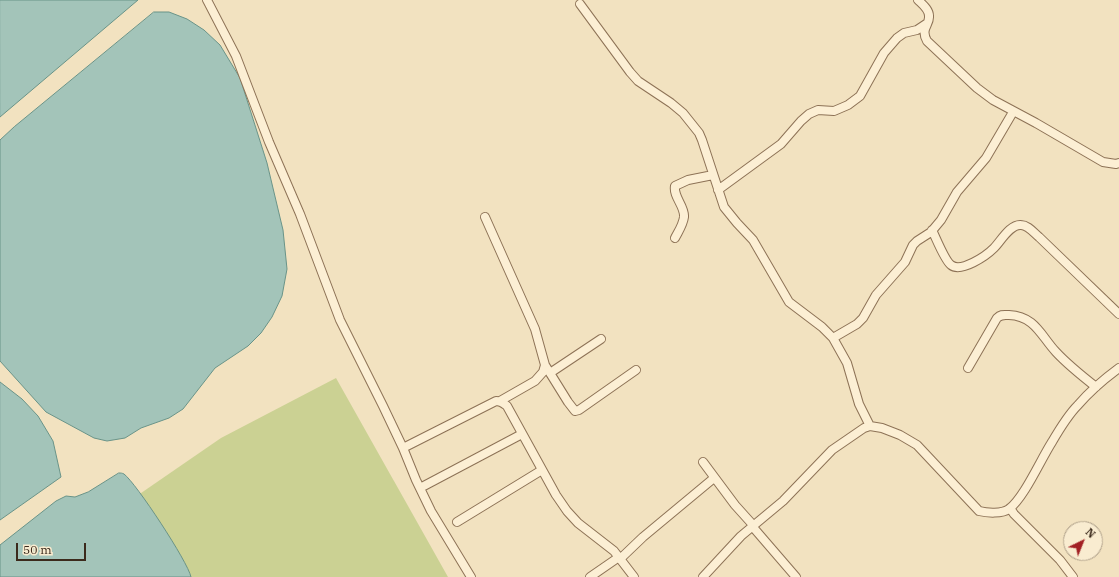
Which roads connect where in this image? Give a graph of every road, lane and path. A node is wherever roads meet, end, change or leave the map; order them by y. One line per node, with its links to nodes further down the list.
1 (207, 0): 24 (street)
2 (918, 0): 4 (street)
3 (580, 4): 7 (street)
4 (926, 24): 5 (street); 8 (street)
5 (1014, 112): 6 (street); 10 (street)
6 (1119, 163)
7 (713, 175): 8 (street); 11 (street)
8 (718, 190): 13 (street)
9 (485, 216): 15 (street)
10 (932, 230): 12 (street); 13 (street)
11 (675, 238)
12 (1119, 314)
13 (833, 338): 22 (street)
14 (601, 339): 19 (street)
15 (545, 365): 19 (street); 21 (street)
16 (968, 368): 20 (street)
17 (1119, 368): 20 (street)
18 (636, 370): 19 (street)
19 (550, 373)
20 (1096, 387): 29 (street)
21 (500, 401): 23 (street); 24 (street)
22 (870, 426): 29 (street); 31 (street)
23 (522, 434): 26 (street); 28 (street)
24 (403, 448): 28 (street)
25 (703, 462): 27 (street)
26 (542, 470): 30 (street); 32 (street)
27 (714, 478): 31 (street); 32 (street)
28 (420, 488): 33 (street)
29 (1010, 508): 38 (street)
30 (457, 522)
31 (750, 523): 36 (street); 37 (street)
32 (619, 558): 34 (street); 35 (street)
33 (471, 577)
34 (590, 577)
35 (634, 577)
36 (703, 577)
37 (796, 577)
38 (1073, 577)

